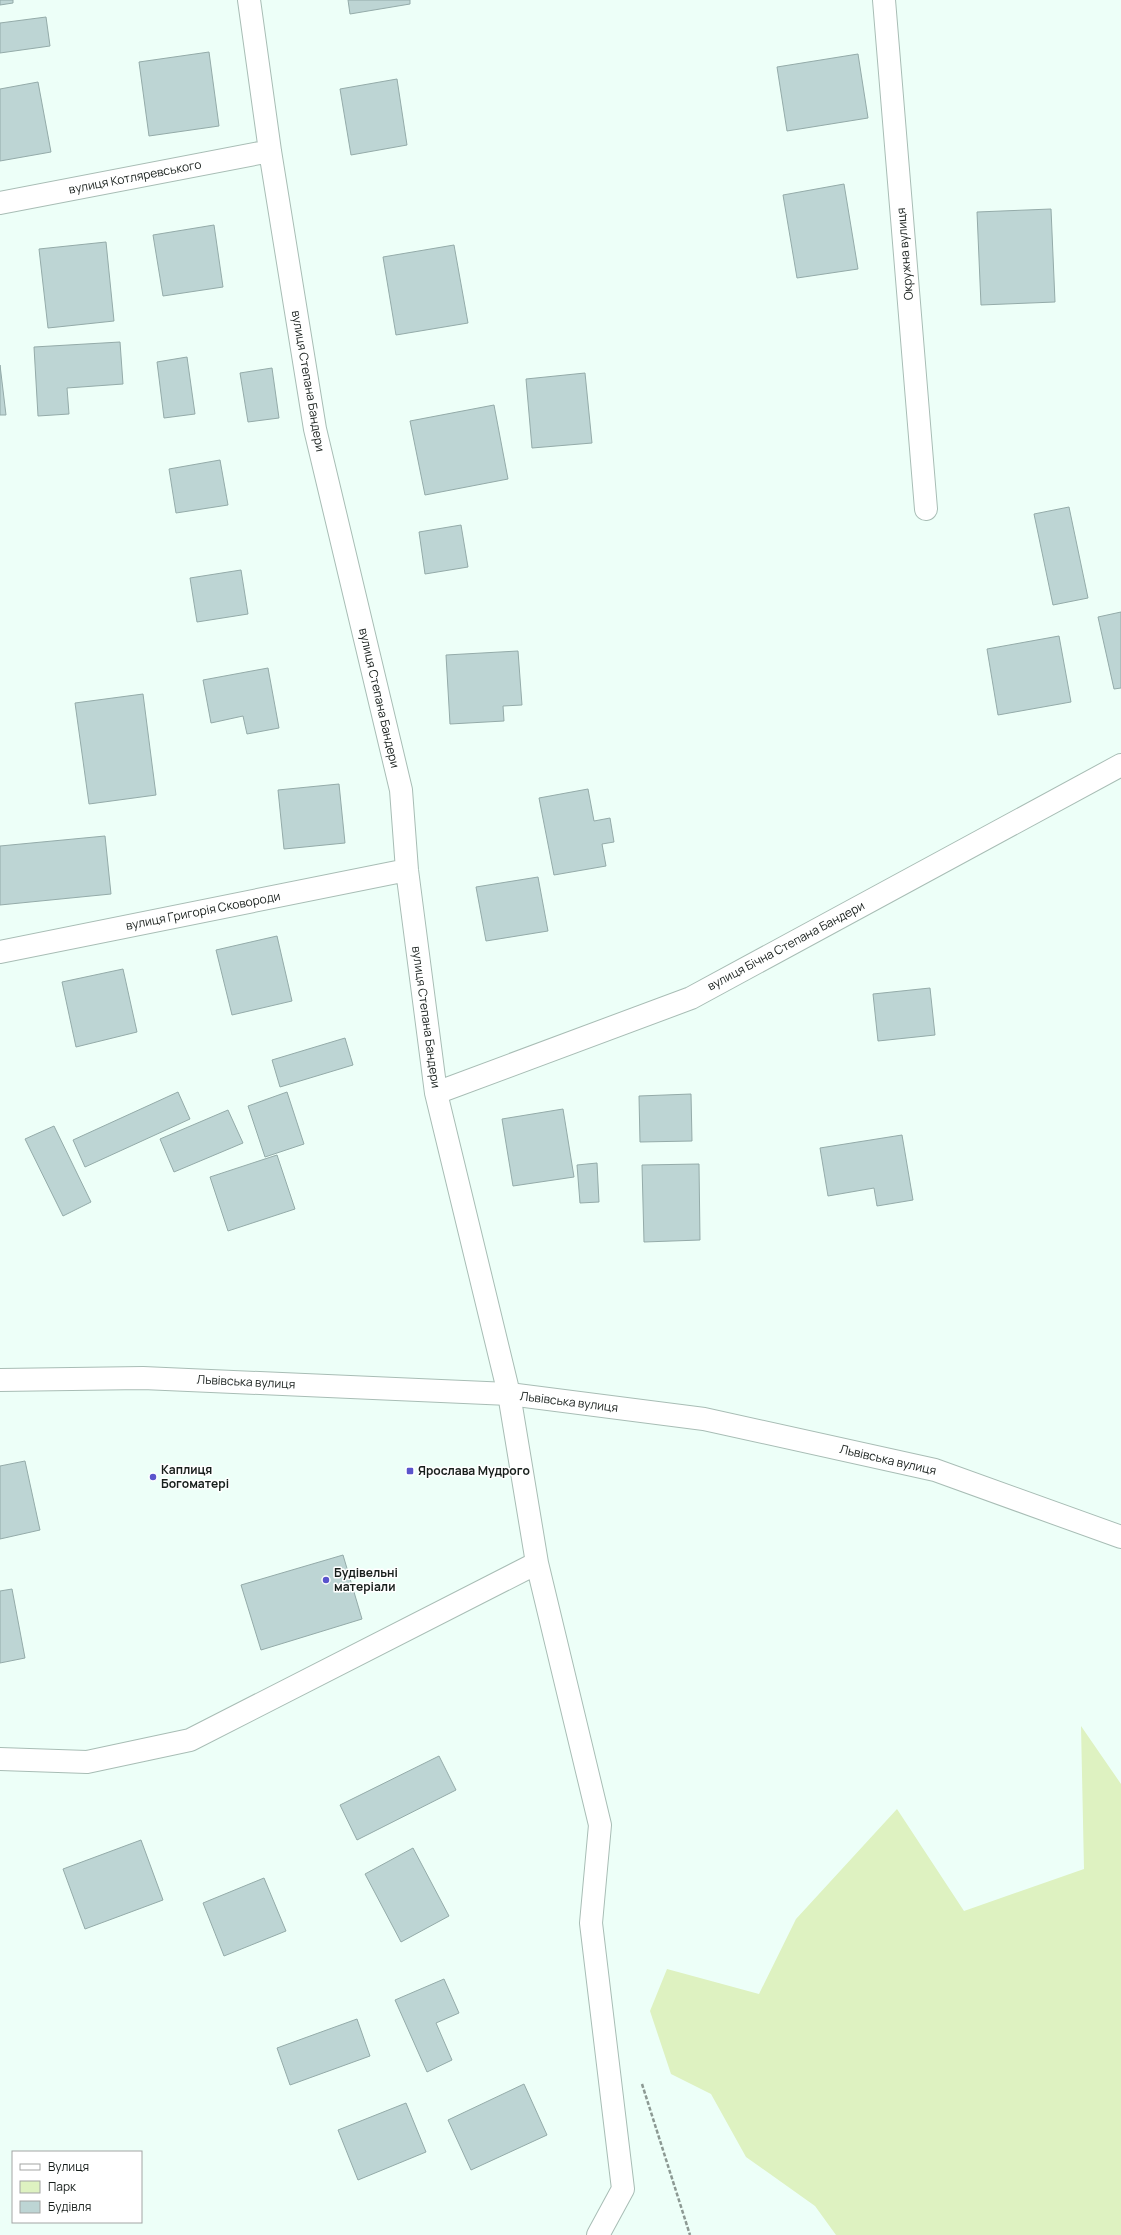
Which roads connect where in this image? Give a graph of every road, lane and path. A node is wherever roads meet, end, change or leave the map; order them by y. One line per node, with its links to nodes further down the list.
1 (249, 0): 3 (street, вулиця Степана Бандери)
2 (884, 0): 5 (street, Окружна вулиця)
3 (270, 151): 4 (street, вулиця Котляревського); 7 (street, вулиця Степана Бандери)
4 (0, 203)
5 (926, 509)
6 (1121, 765): 9 (street, вулиця Бічна Степана Бандери)
7 (406, 870): 8 (street, вулиця Григорія Сковороди); 9 (street, вулиця Степана Бандери)
8 (0, 952)
9 (436, 1093): 11 (street, вулиця Степана Бандери)
10 (0, 1380): 11 (street, Львівська вулиця)
11 (509, 1394): 12 (street, Львівська вулиця); 13 (street, вулиця Степана Бандери)
12 (1121, 1537)
13 (536, 1563): 14 (street); 15 (street, вулиця Степана Бандери)
14 (0, 1760)
15 (598, 2235)

